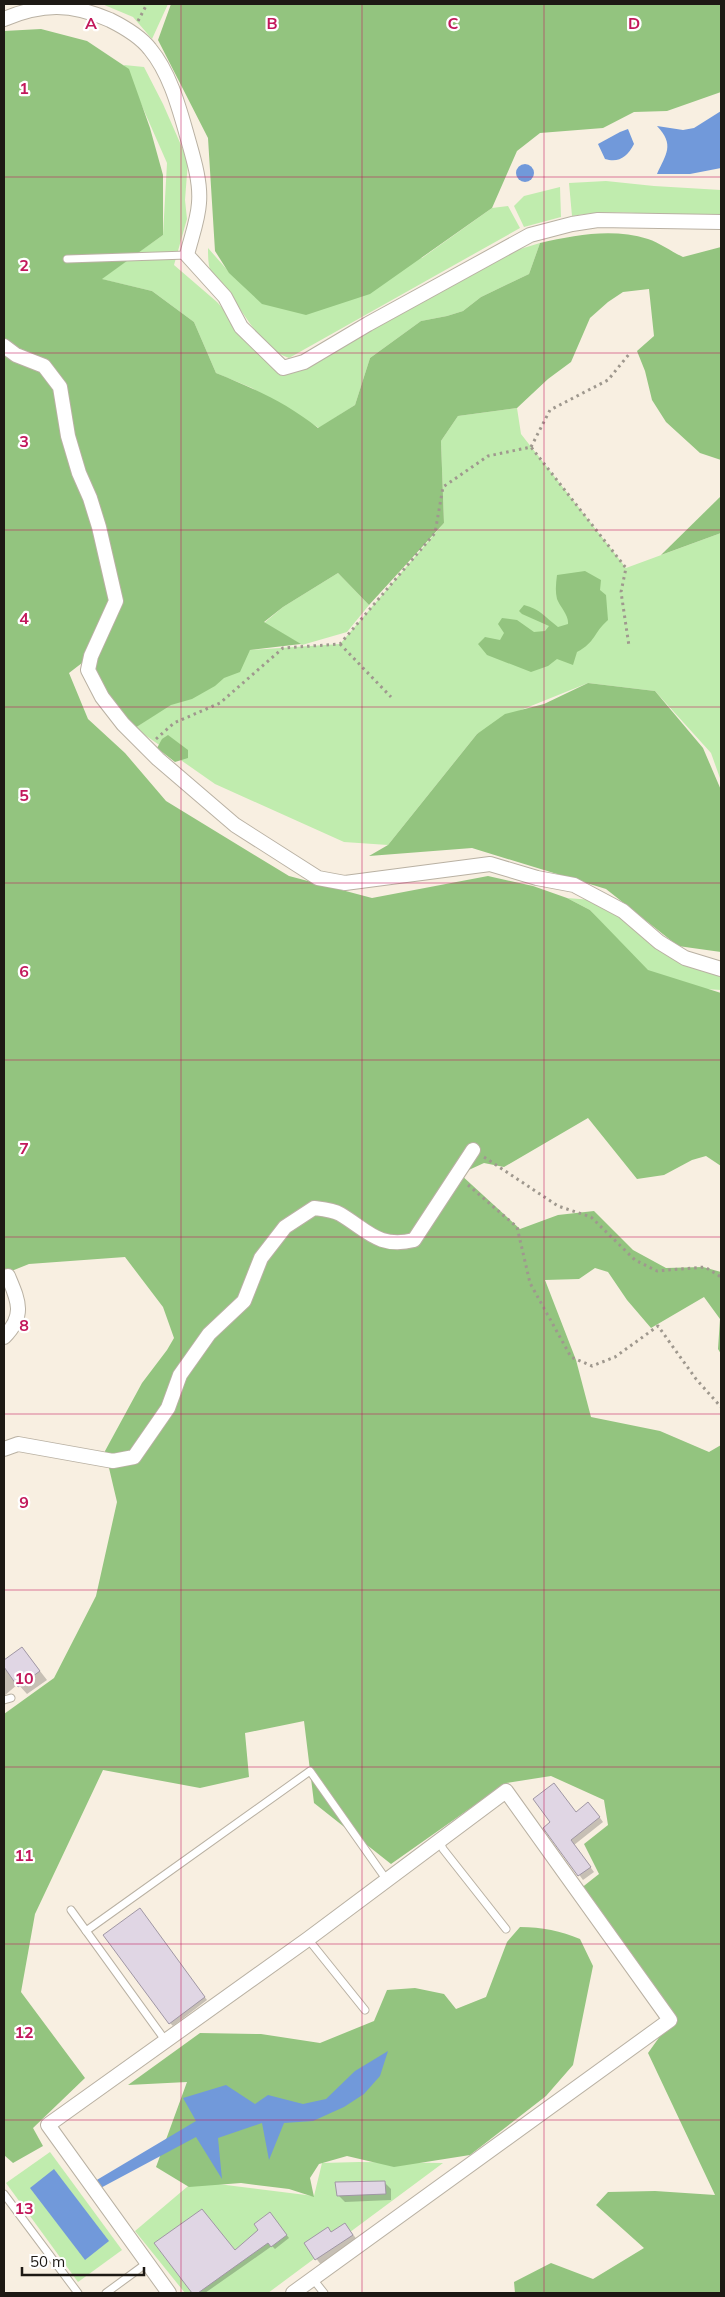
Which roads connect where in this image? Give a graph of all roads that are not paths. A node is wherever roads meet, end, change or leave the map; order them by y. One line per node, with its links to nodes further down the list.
1 (4, 19): 3 (street)
2 (721, 222): 3 (street)
3 (187, 255): 4 (lane)
4 (66, 260)
5 (4, 346): 6 (street)
6 (721, 969)
7 (473, 1150): 10 (street)
8 (8, 1276): 9 (street)
9 (4, 1337)
10 (4, 1449)
11 (439, 1840): 12 (street); 14 (lane); 21 (street)
12 (386, 1879): 15 (lane); 16 (street)
13 (71, 1910): 15 (lane)
14 (506, 1929)
15 (86, 1931): 18 (lane)
16 (308, 1939): 17 (lane); 18 (street)
17 (365, 2010)
18 (165, 2040): 20 (street)
19 (4, 2194): 22 (lane)
20 (147, 2263): 23 (lane); 24 (street)
21 (313, 2279): 25 (street); 26 (lane)
22 (78, 2293)
23 (106, 2293)
24 (169, 2293)
25 (293, 2293)
26 (324, 2293)

